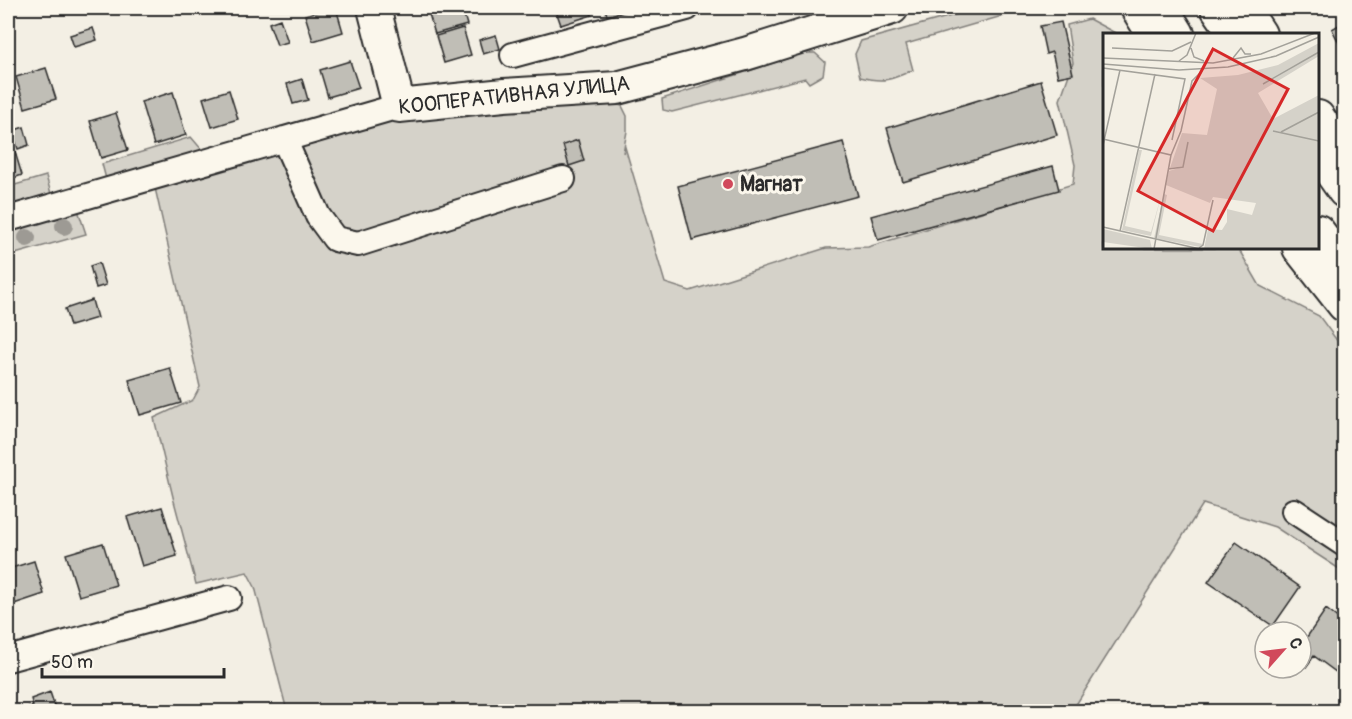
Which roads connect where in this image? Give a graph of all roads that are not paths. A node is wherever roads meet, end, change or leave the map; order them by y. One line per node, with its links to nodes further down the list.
1 (374, 8): 11 (main road)
2 (687, 8): 10 (street, КООПЕРАТИВНАЯ УЛИЦА)
3 (1137, 8): 7 (main road)
4 (1217, 8): 8 (main road)
5 (1243, 8): 9 (main road)
6 (887, 9): 11 (main road, КООПЕРАТИВНАЯ УЛИЦА)
7 (1166, 26)
8 (1233, 33)
9 (1259, 33)
10 (513, 55)
11 (399, 106): 13 (street, КООПЕРАТИВНАЯ УЛИЦА)
12 (1319, 120): 14 (main road)
13 (284, 139): 16 (street); 18 (street, КООПЕРАТИВНАЯ УЛИЦА)
14 (1344, 154)
15 (1319, 157): 17 (main road)
16 (563, 179)
17 (1344, 191)
18 (8, 219)
19 (1319, 234): 21 (main road)
20 (1300, 249): 22 (main road)
21 (1344, 266)
22 (1344, 305)
23 (1294, 511): 24 (street)
24 (1344, 544)
25 (229, 598): 26 (street)
26 (8, 659)

